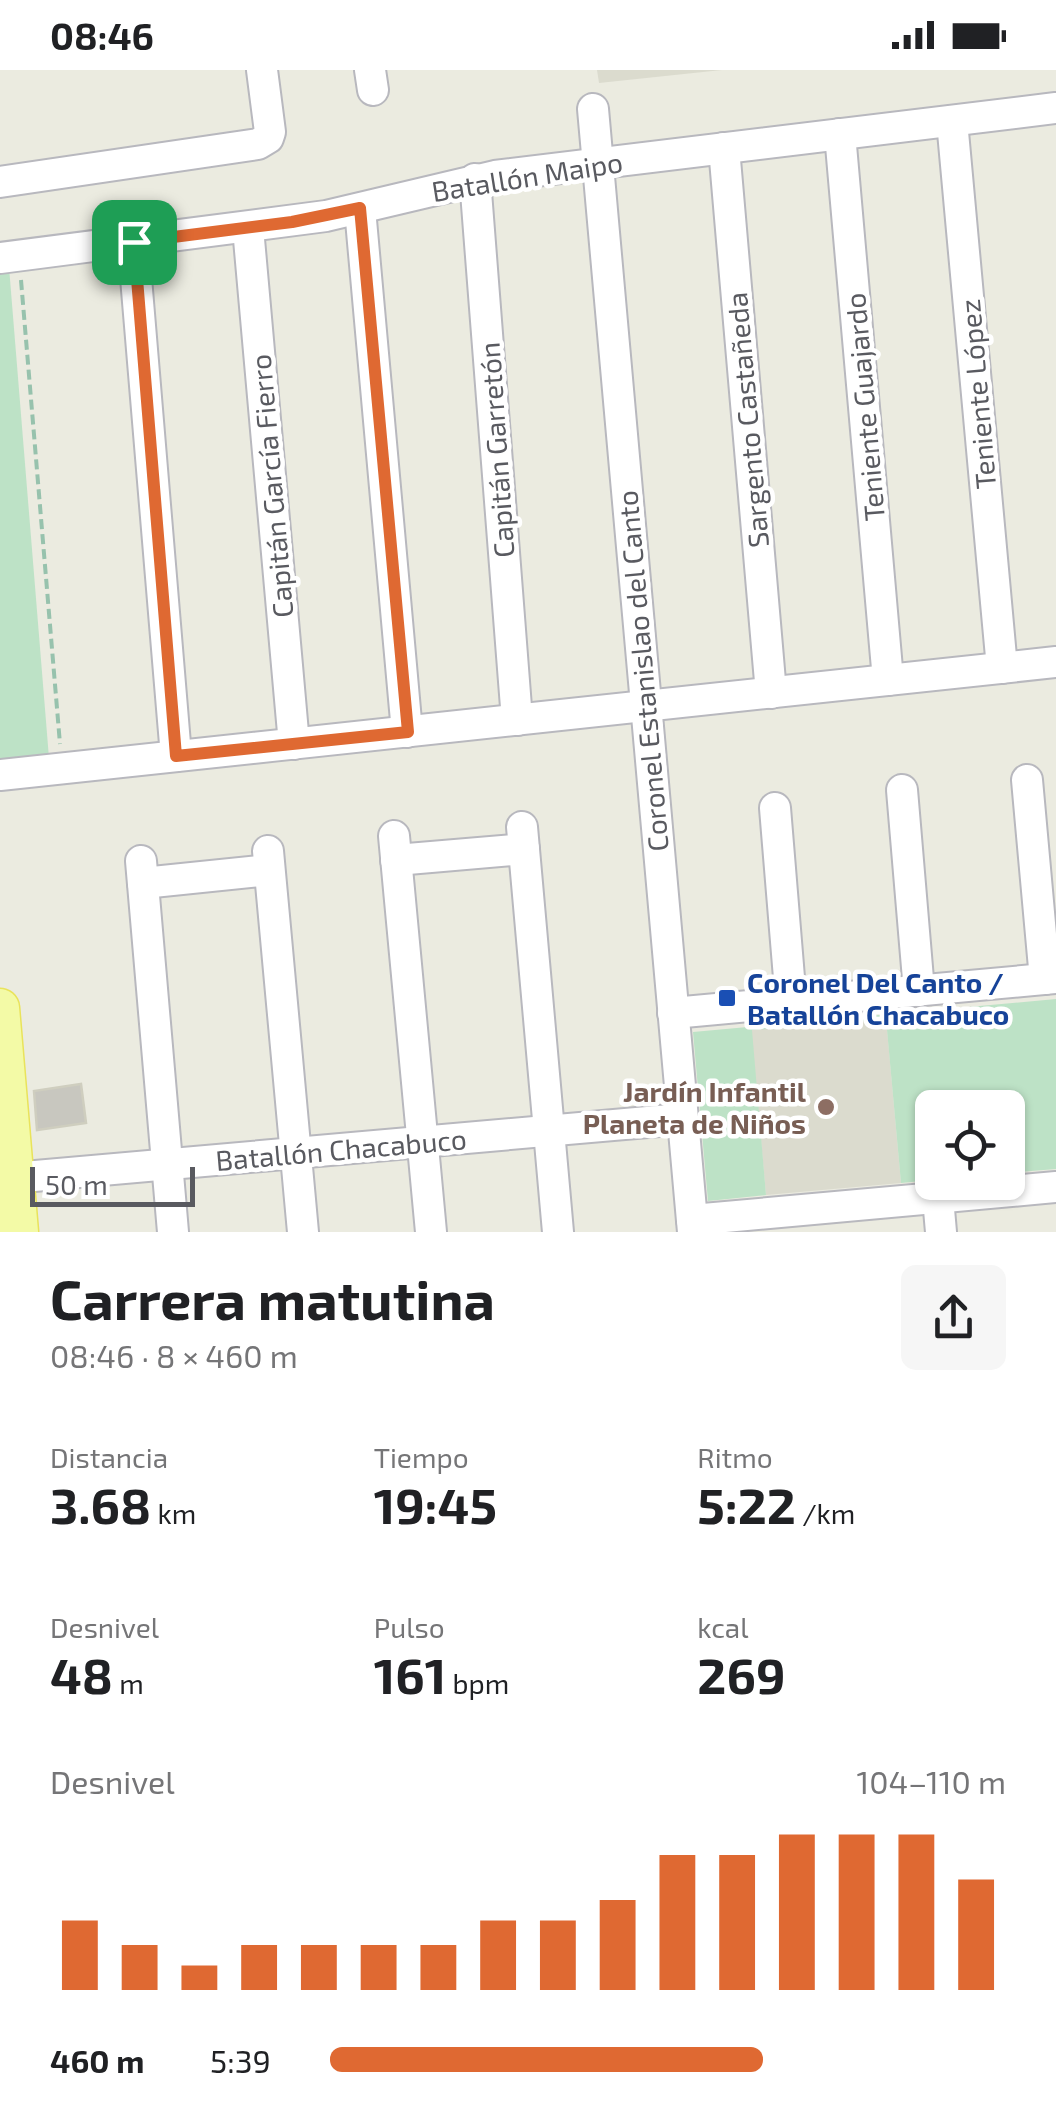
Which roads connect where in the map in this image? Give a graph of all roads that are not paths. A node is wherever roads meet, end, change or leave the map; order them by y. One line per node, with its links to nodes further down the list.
1 (262, 70): 9 (street)
2 (1056, 108): 4 (street, Batallón Maipo)
3 (592, 109): 7 (street, Coronel Estanislao del Canto)
4 (952, 121): 5 (street, Batallón Maipo); 15 (street, Teniente López)
5 (840, 134): 6 (street, Batallón Maipo); 16 (street, Teniente Guajardo)
6 (724, 148): 7 (street, Batallón Maipo); 17 (street, Sargento Castañeda)
7 (598, 163): 8 (street, Batallón Maipo); 18 (street, Coronel Estanislao del Canto)
8 (475, 180): 10 (street, Batallón Maipo); 19 (street, Capitán Garretón)
9 (0, 182)
10 (360, 208): 11 (street, Batallón Maipo); 20 (street)
11 (248, 228): 12 (street, Batallón Maipo); 21 (street, Capitán García Fierro)
12 (134, 242): 13 (street, Batallón Maipo); 22 (street)
13 (9, 257)
14 (1056, 662): 15 (street)
15 (1002, 668): 16 (street)
16 (888, 680): 17 (street)
17 (771, 693): 18 (street)
18 (646, 706): 19 (street); 31 (street, Coronel Estanislao del Canto)
19 (517, 720): 20 (street)
20 (408, 732): 21 (street)
21 (294, 744): 22 (street)
22 (176, 756): 23 (street)
23 (0, 775)
24 (1026, 780): 27 (street)
25 (902, 790): 28 (street)
26 (774, 808): 29 (street)
27 (1051, 978): 28 (street)
28 (919, 991): 29 (street)
29 (791, 1002): 31 (street)
30 (0, 1008): 32 (main road)
31 (672, 1013): 33 (street, Coronel Estanislao del Canto)
32 (4, 1088): 38 (main road)
33 (682, 1119): 34 (street, Batallón Chacabuco); 44 (street, Coronel Estanislao del Canto)
34 (549, 1131): 35 (street, Batallón Chacabuco); 35 (street); 49 (street)
35 (422, 1142): 36 (street, Batallón Chacabuco); 48 (street)
36 (296, 1154): 37 (street, Batallón Chacabuco); 37 (street); 47 (street)
37 (167, 1165): 38 (street, Batallón Chacabuco); 46 (street)
38 (8, 1179): 45 (main road)
39 (1056, 1187): 40 (street)
40 (1025, 1190)
41 (927, 1200): 43 (street)
42 (938, 1200): 50 (street)
43 (813, 1220): 44 (street)
44 (692, 1226)
45 (20, 1232)
46 (173, 1232)
47 (303, 1232)
48 (431, 1232)
49 (558, 1232)
50 (941, 1232)

